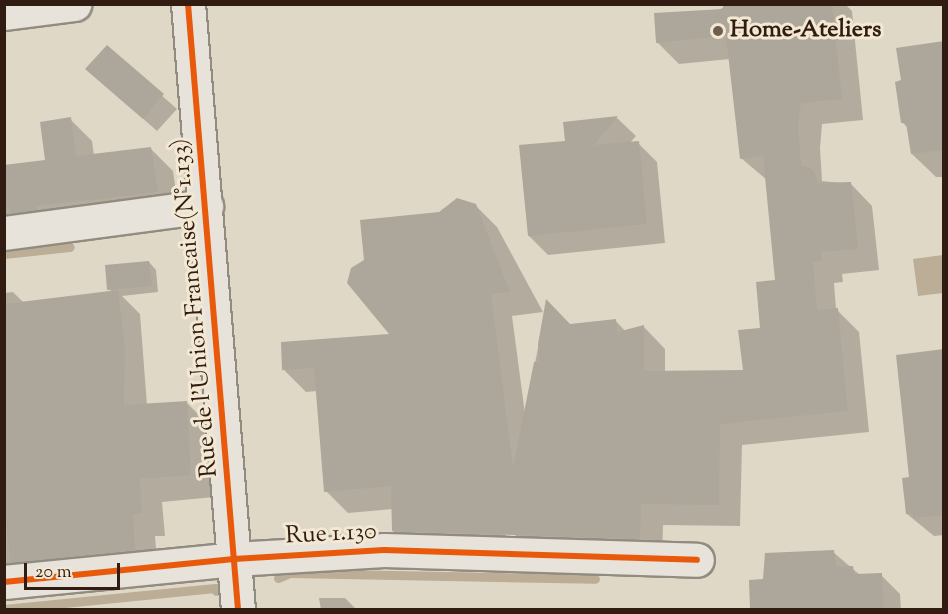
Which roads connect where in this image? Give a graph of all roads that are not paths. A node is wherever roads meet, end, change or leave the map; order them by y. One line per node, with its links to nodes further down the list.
1 (74, 4): 3 (street)
2 (188, 4): 4 (street, Rue de l'Union Francaise(N°1.133))
3 (4, 13)
4 (206, 206): 5 (street); 6 (street, Rue de l'Union Francaise(N°1.133))
5 (4, 232)
6 (234, 559): 7 (street, Rue 1.130); 8 (street, Rue 1.130); 9 (street, Rue de l'Union Francaise(N°1.133))
7 (697, 560)
8 (4, 582)
9 (238, 609)

